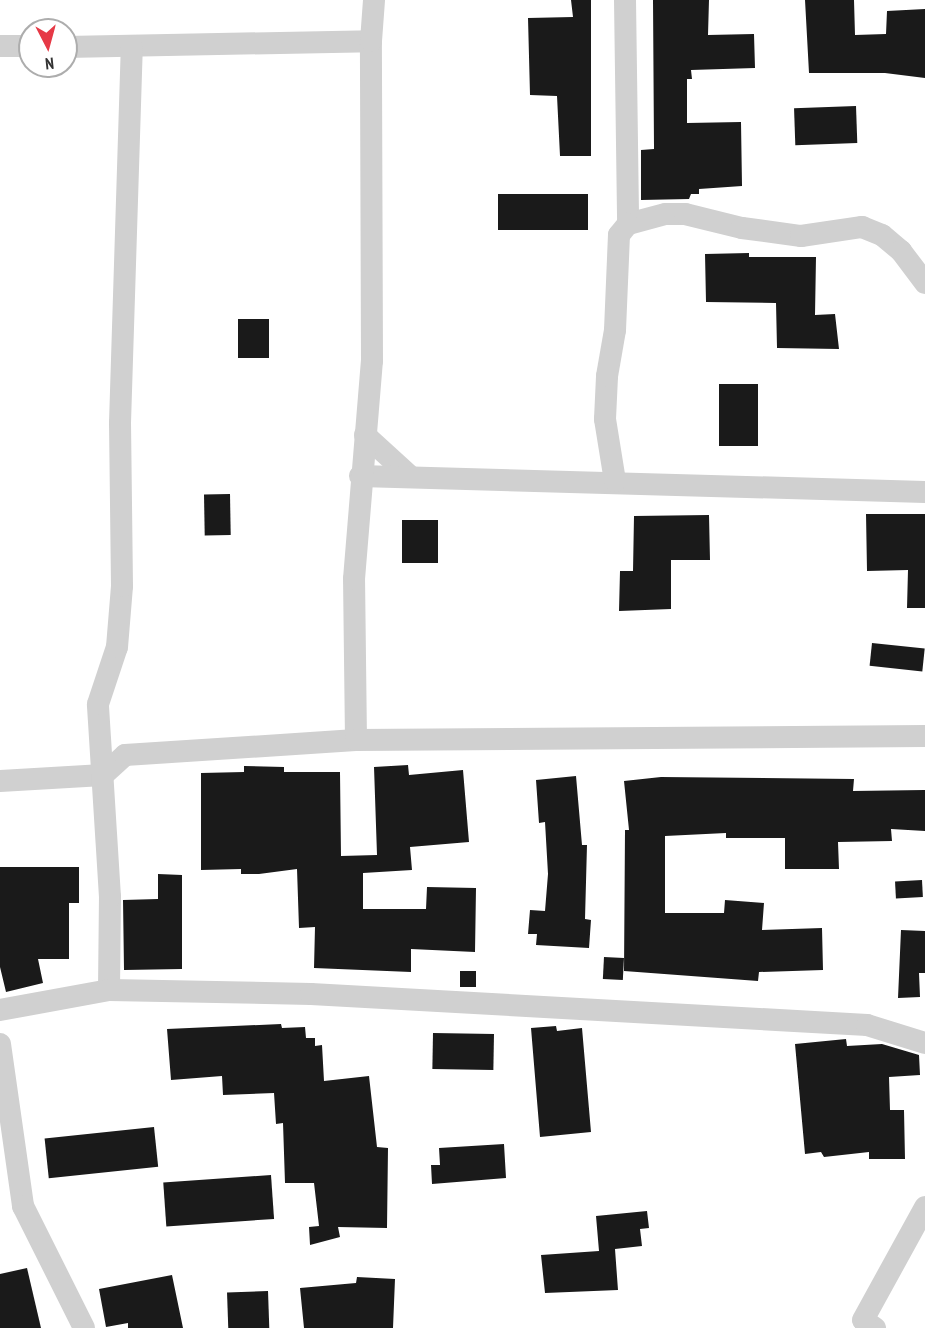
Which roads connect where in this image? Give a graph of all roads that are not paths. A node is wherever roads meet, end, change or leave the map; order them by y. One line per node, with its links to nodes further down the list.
1 (374, 0): 3 (street)
2 (625, 0): 8 (street)
3 (371, 41): 7 (street); 10 (street)
4 (0, 46): 5 (street)
5 (18, 46)
6 (78, 47): 7 (street)
7 (132, 48): 17 (street)
8 (628, 224): 9 (street); 13 (street)
9 (925, 283)
10 (365, 435): 11 (street); 12 (street)
11 (360, 476): 12 (street); 16 (street)
12 (411, 477): 13 (street)
13 (615, 481): 14 (street)
14 (925, 492)
15 (925, 736): 16 (street)
16 (356, 740): 17 (street)
17 (103, 775): 18 (street); 19 (street)
18 (0, 781)
19 (109, 990): 20 (street); 21 (street)
20 (0, 1010)
21 (925, 1043)
22 (0, 1044): 24 (street)
23 (925, 1208): 25 (street)
24 (84, 1328)
25 (874, 1328)

